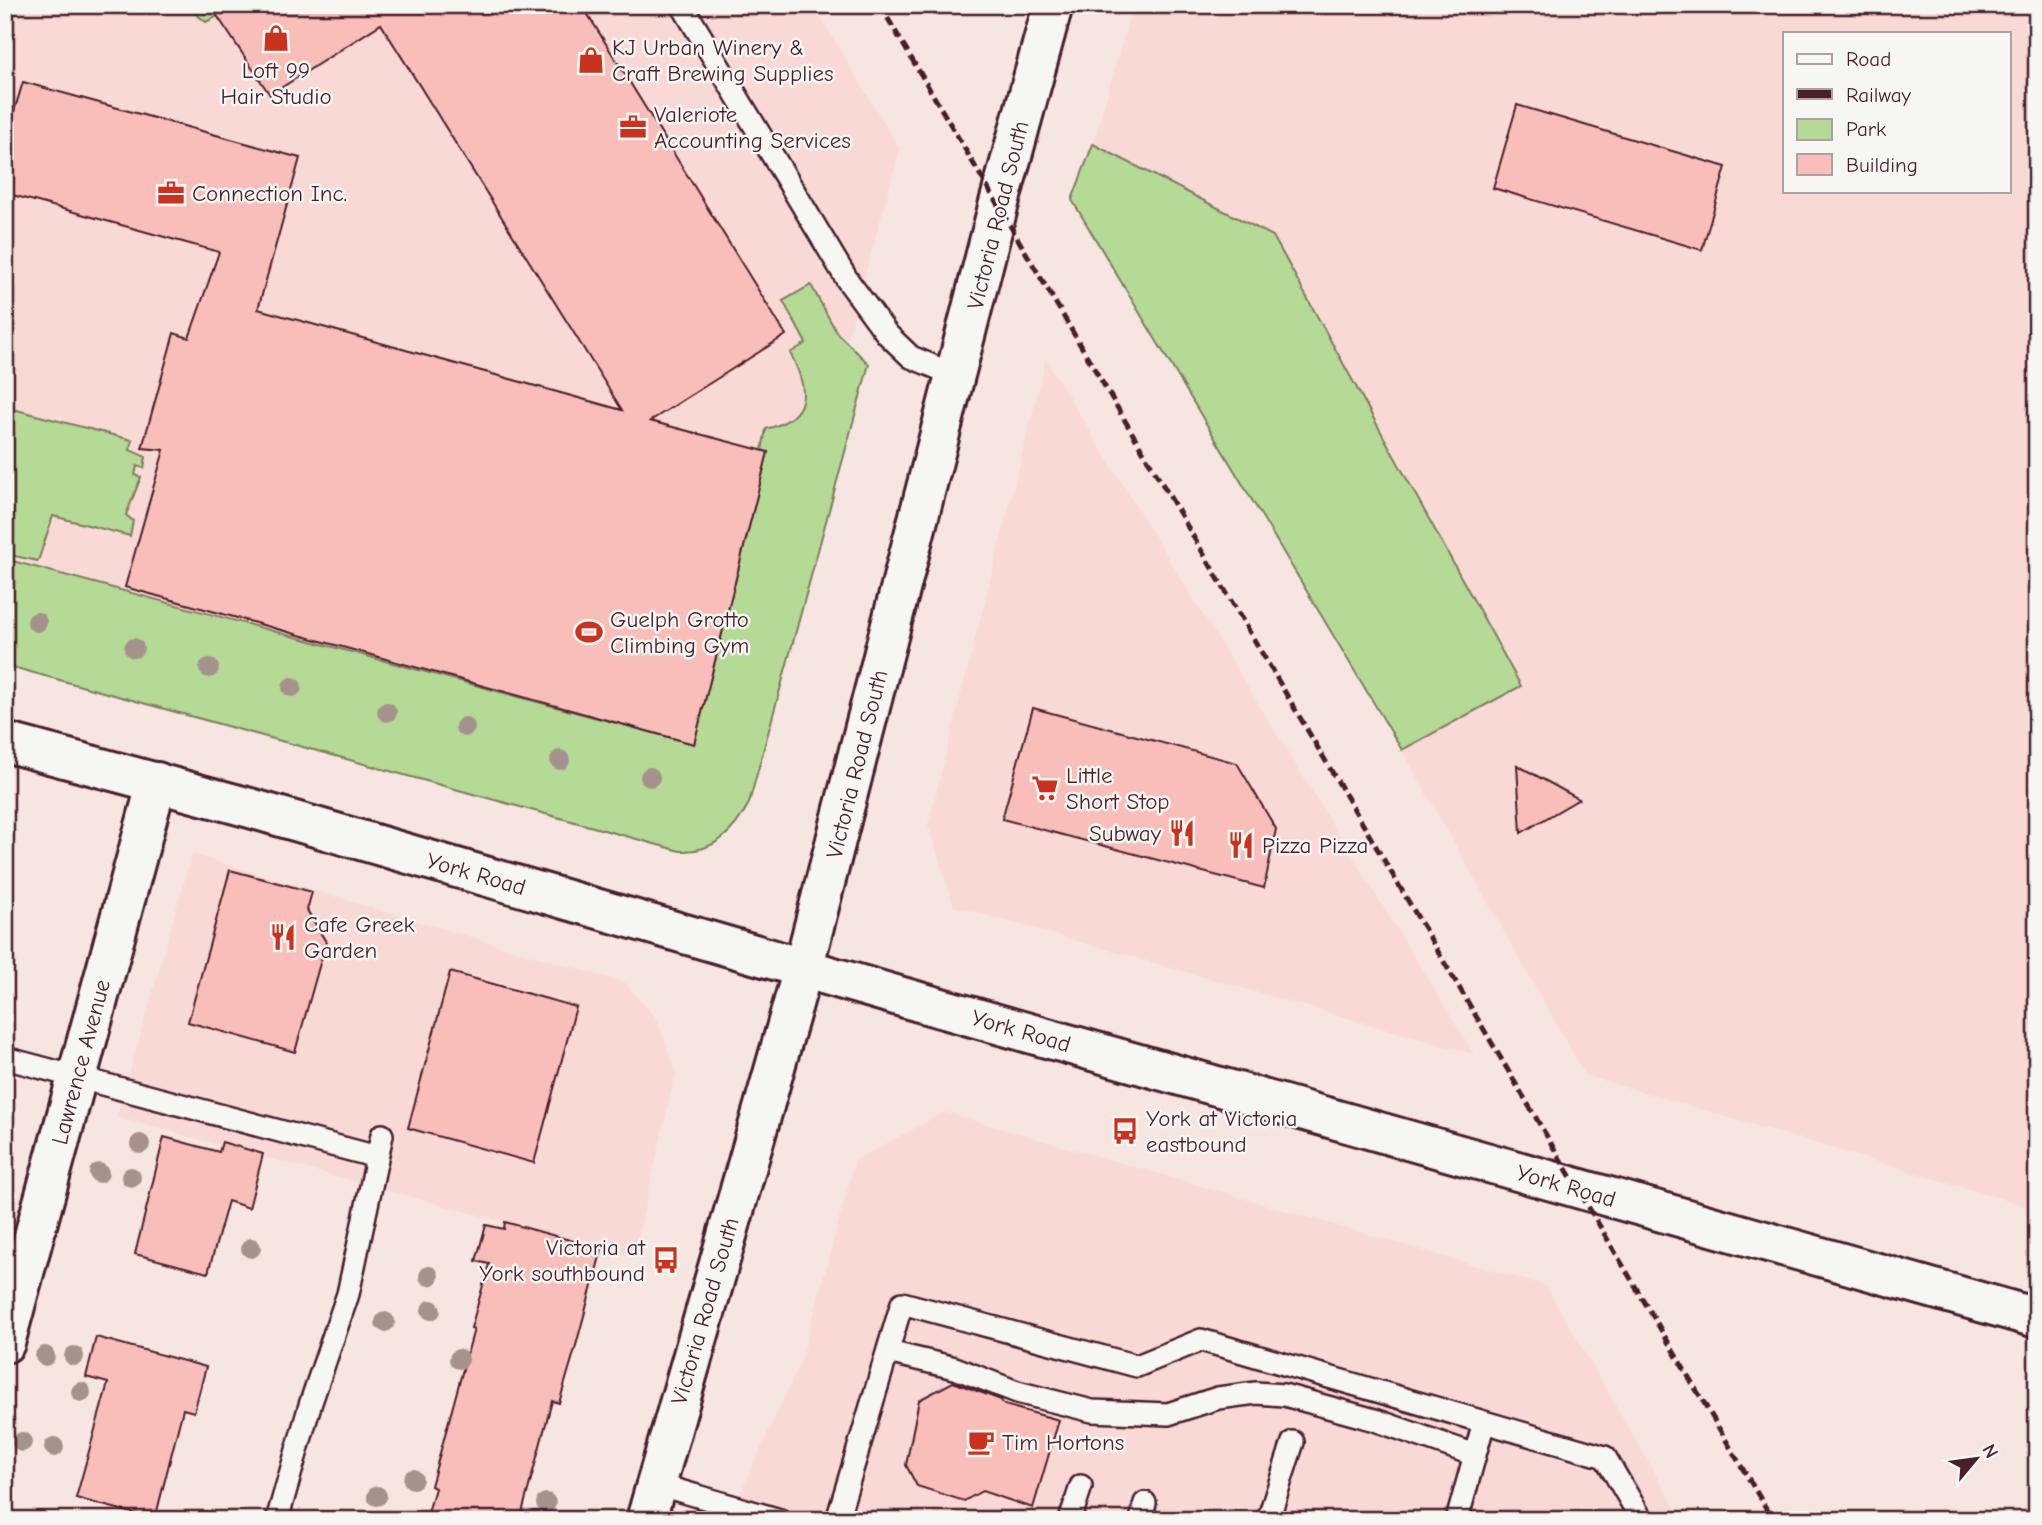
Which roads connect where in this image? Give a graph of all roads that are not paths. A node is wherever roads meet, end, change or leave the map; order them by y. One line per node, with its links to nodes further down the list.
1 (682, 5): 3 (lane)
2 (1053, 5): 3 (main road, Victoria Road South)
3 (957, 376): 6 (main road, Victoria Road South)
4 (5, 742): 5 (main road, York Road)
5 (157, 782): 6 (main road, York Road); 8 (main road, Lawrence Avenue)
6 (803, 969): 11 (main road, York Road); 18 (main road, Victoria Road South)
7 (5, 1058): 8 (lane)
8 (78, 1075): 10 (lane); 12 (main road, Lawrence Avenue)
9 (382, 1135): 10 (lane)
10 (377, 1157): 20 (lane)
11 (2037, 1318)
12 (5, 1343)
13 (888, 1352): 14 (lane); 16 (lane); 21 (lane)
14 (1484, 1422): 16 (lane); 25 (lane)
15 (1293, 1442): 23 (lane)
16 (1475, 1455): 24 (lane)
17 (1081, 1486): 22 (lane)
18 (651, 1502): 19 (lane)
19 (776, 1519)
20 (277, 1520)
21 (837, 1520)
22 (1070, 1520)
23 (1268, 1520)
24 (1457, 1520)
25 (1642, 1520)

